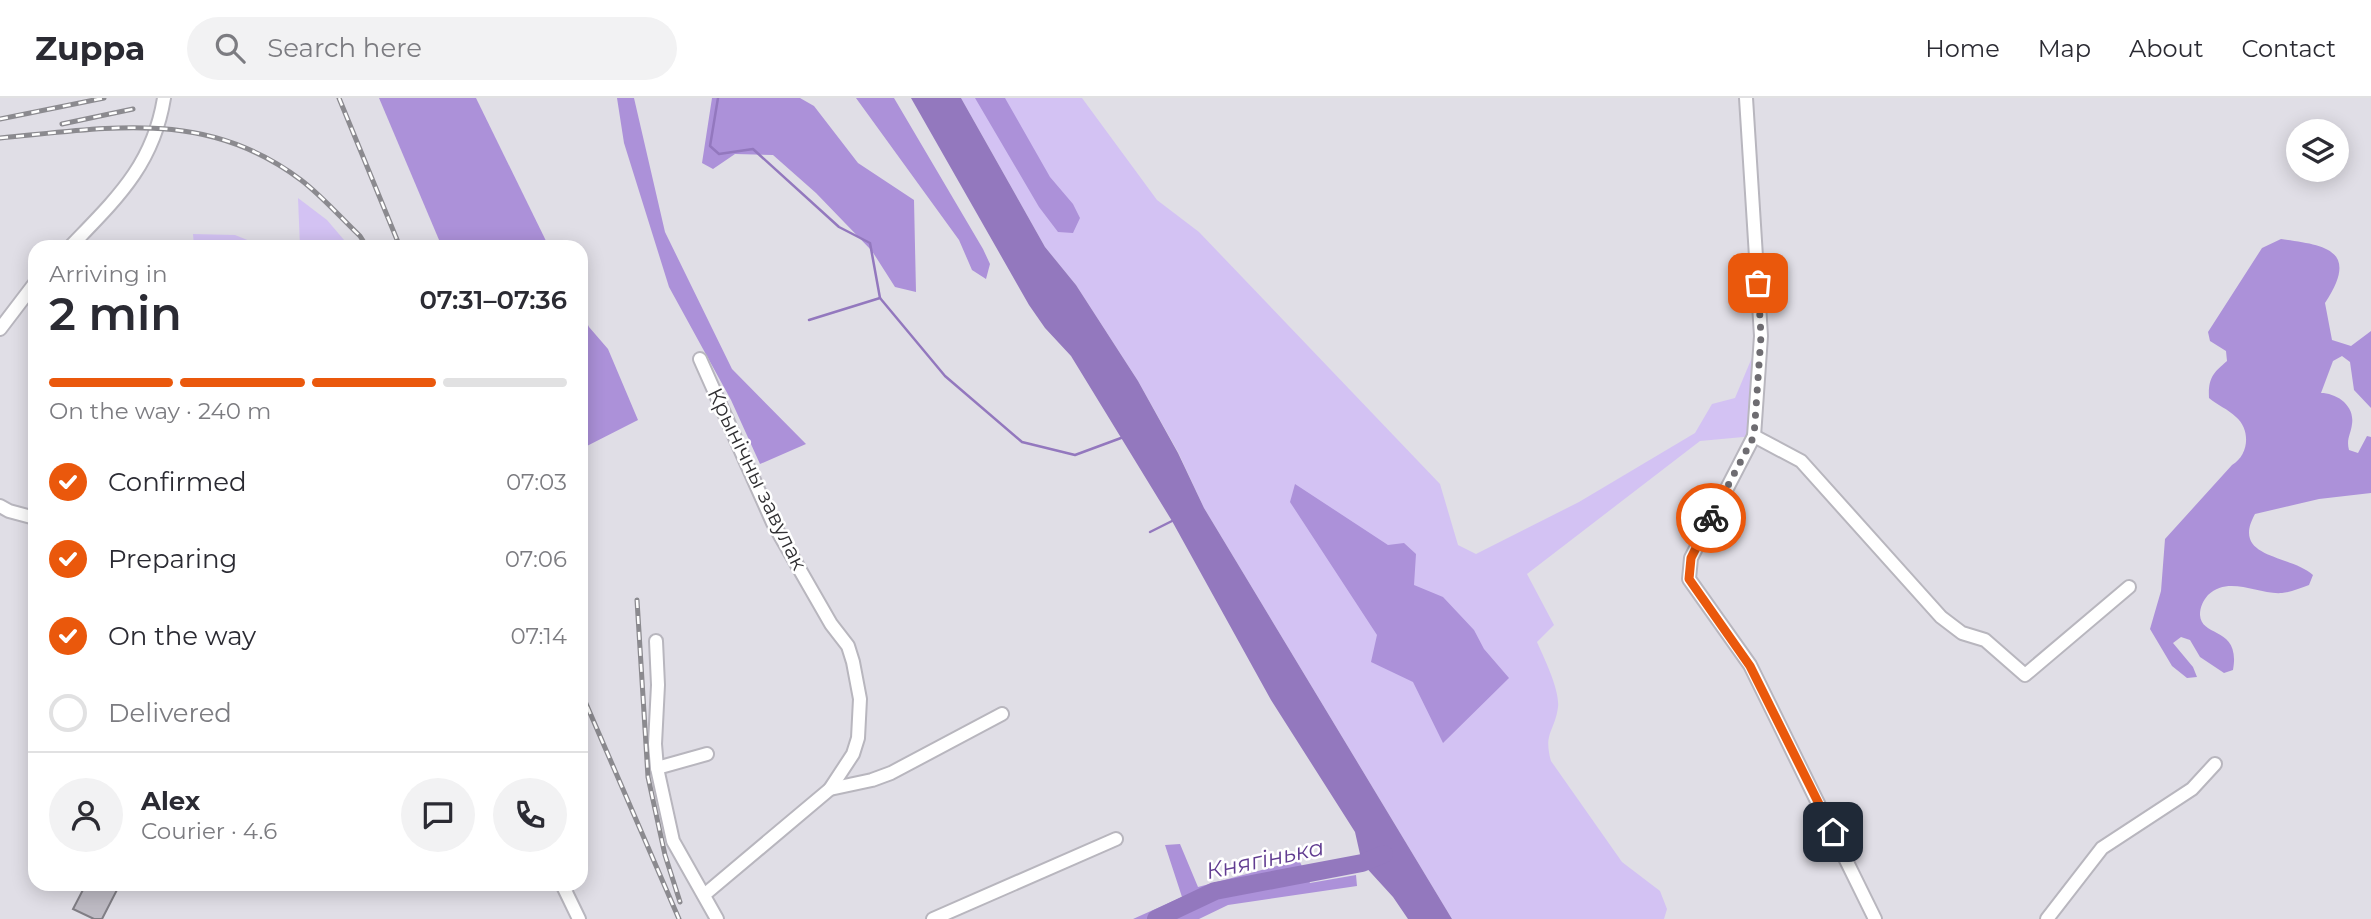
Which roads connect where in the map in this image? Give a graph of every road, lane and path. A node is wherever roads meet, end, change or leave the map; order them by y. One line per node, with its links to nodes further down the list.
1 (164, 98): 3 (street)
2 (1746, 98): 7 (street)
3 (77, 240)
4 (28, 292): 5 (street)
5 (0, 329)
6 (700, 359): 16 (street, Крынічны завулак)
7 (1754, 436): 10 (street); 23 (street)
8 (0, 506): 9 (street)
9 (28, 516)
10 (2129, 587)
11 (656, 641): 15 (street)
12 (1002, 714): 16 (street)
13 (707, 754): 15 (street)
14 (2215, 764): 24 (street)
15 (657, 768): 19 (street)
16 (830, 789): 19 (street)
17 (1116, 839): 22 (street)
18 (565, 891): 20 (street)
19 (704, 895): 21 (street)
20 (579, 919)
21 (717, 919)
22 (933, 919)
23 (1875, 919)
24 (2047, 919)

